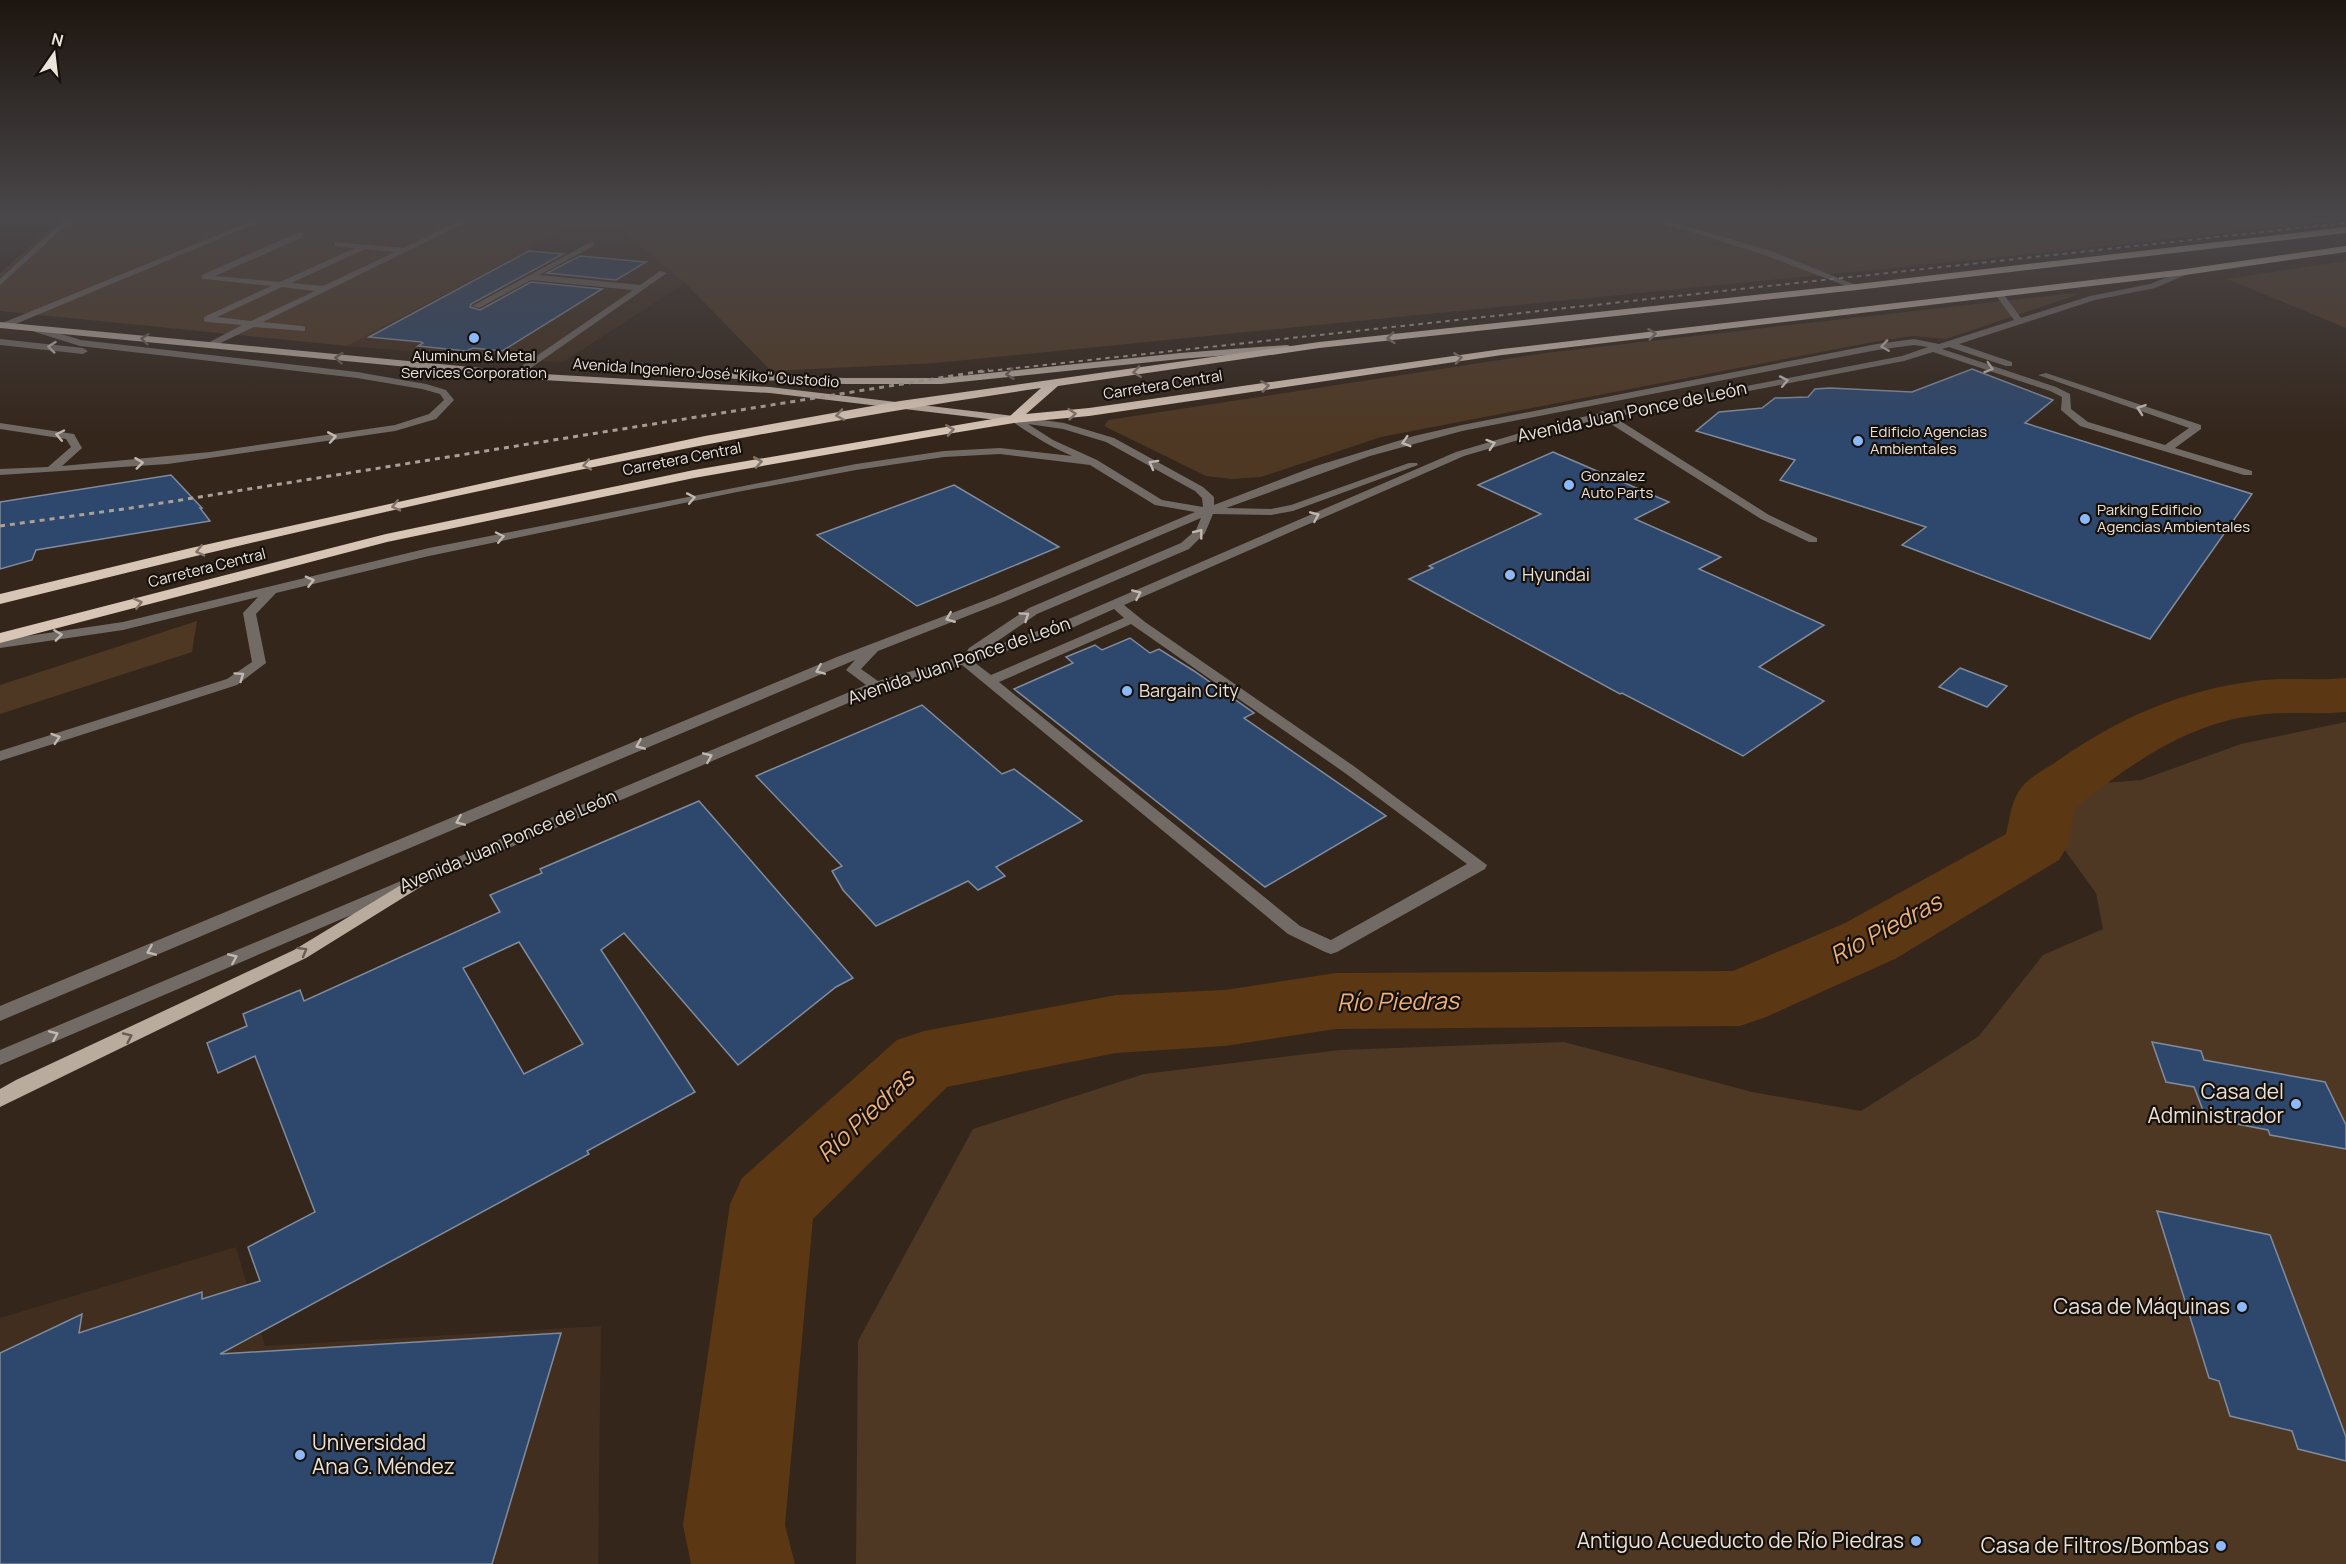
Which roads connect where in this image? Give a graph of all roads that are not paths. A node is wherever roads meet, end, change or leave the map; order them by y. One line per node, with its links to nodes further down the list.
1 (90, 289): 13 (street)
2 (273, 289): 12 (street)
3 (324, 289): 12 (street)
4 (508, 289): 10 (street)
5 (641, 289): 21 (street)
6 (1839, 289): 18 (highway, Carretera Central, one-way to 18)
7 (2041, 289): 9 (highway, Carretera Central)
8 (2137, 289): 11 (street, Avenida Juan Ponce de León)
9 (1999, 294): 11 (street); 27 (highway, Carretera Central, one-way to 9)
10 (476, 306)
11 (2020, 322): 19 (street, Avenida Juan Ponce de León)
12 (252, 324): 14 (street); 17 (street)
13 (1, 325): 15 (main road, Avenida Ingeniero José "Kiko" Custodio)
14 (302, 329)
15 (38, 330): 17 (main road, Avenida Ingeniero José "Kiko" Custodio, one-way to 15); 23 (street)
16 (0, 342): 23 (street, one-way to 16)
17 (209, 345): 20 (main road, Avenida Ingeniero José "Kiko" Custodio, one-way to 17)
18 (1319, 345): 21 (main road, one-way to 21); 22 (highway, Carretera Central, one-way to 22)
19 (1943, 347): 25 (street, Avenida Juan Ponce de León, one-way to 25); 26 (street, Avenida Juan Ponce de León, one-way to 19); 29 (street, one-way to 29); 29 (street, one-way to 19)
20 (461, 369): 21 (main road); 24 (main road, Avenida Ingeniero José "Kiko" Custodio)
21 (522, 370)
22 (1056, 383): 24 (highway, Carretera Central); 27 (highway)
23 (423, 386): 32 (street, one-way to 23)
24 (900, 405): 27 (main road, Avenida Ingeniero José "Kiko" Custodio); 38 (highway, Carretera Central, one-way to 38)
25 (1586, 405): 26 (street); 35 (street, Avenida Juan Ponce de León, one-way to 35)
26 (1605, 416): 30 (street, Avenida Juan Ponce de León, one-way to 26); 36 (street)
27 (1014, 419): 31 (street); 35 (street, one-way to 27); 41 (highway, Carretera Central, one-way to 27)
28 (0, 426): 32 (street, one-way to 28)
29 (2166, 449): 34 (street)
30 (1460, 454): 35 (street); 39 (street, Avenida Juan Ponce de León, one-way to 30)
31 (1093, 462): 35 (street); 37 (street, one-way to 31)
32 (51, 471): 33 (street)
33 (0, 472)
34 (2248, 473)
35 (1209, 511): 43 (street, Avenida Juan Ponce de León, one-way to 43); 44 (street, one-way to 35)
36 (1813, 540)
37 (271, 591): 42 (street, one-way to 37); 47 (street, one-way to 37)
38 (0, 599)
39 (1115, 604): 40 (street); 44 (street, Avenida Juan Ponce de León)
40 (1133, 619): 45 (street); 45 (street)
41 (0, 638)
42 (0, 644)
43 (874, 648): 46 (street); 49 (street, Avenida Juan Ponce de León, one-way to 49)
44 (962, 661): 45 (street); 46 (street, Avenida Juan Ponce de León)
45 (990, 681)
46 (876, 686): 48 (street, Avenida Juan Ponce de León, one-way to 46)
47 (0, 756)
48 (424, 877): 50 (street, Avenida Juan Ponce de León, one-way to 48); 51 (main road, one-way to 48)
49 (0, 1014)
50 (0, 1058)
51 (0, 1099)

